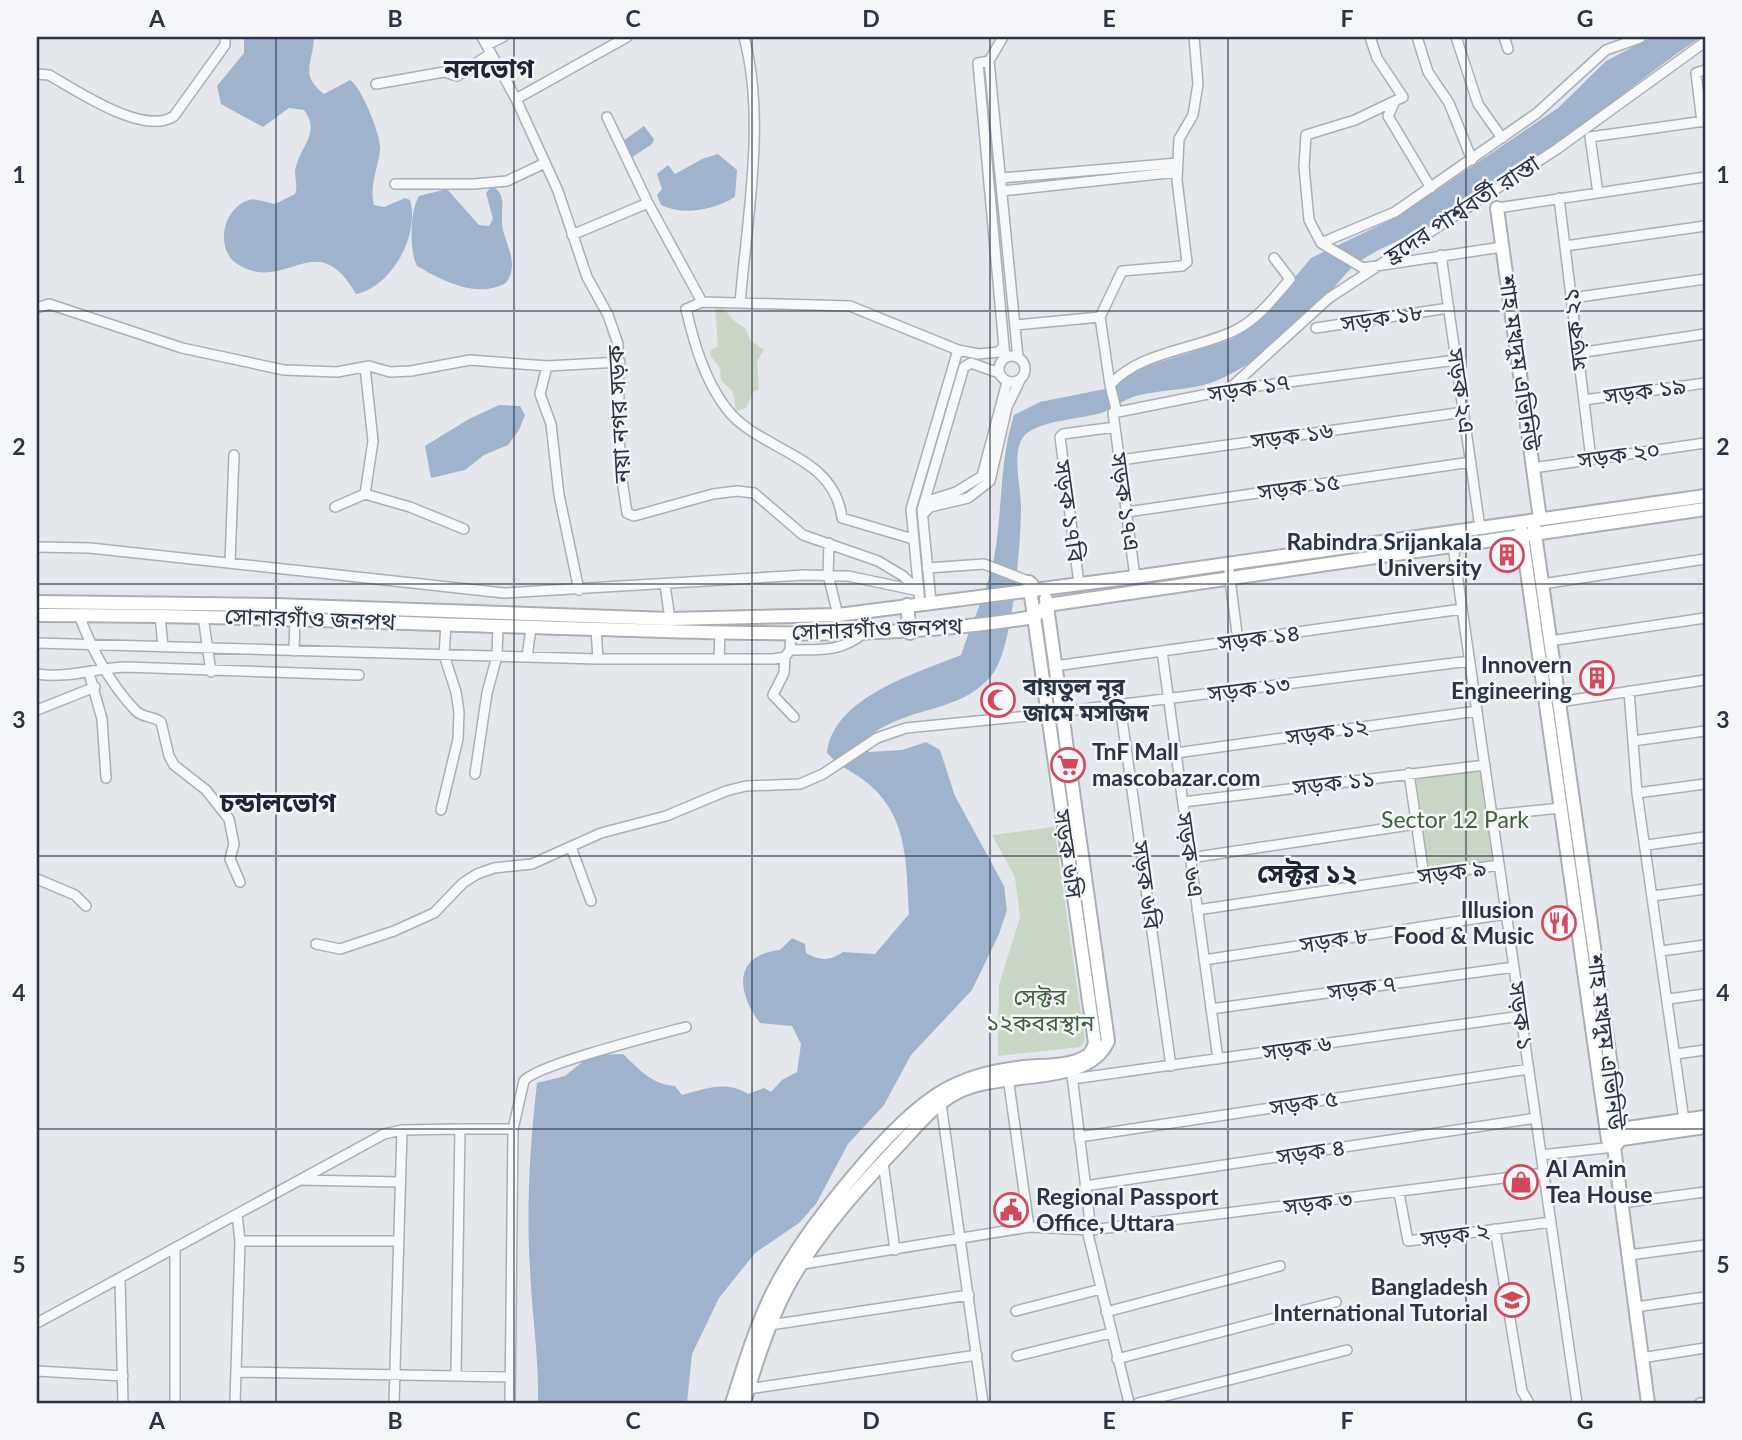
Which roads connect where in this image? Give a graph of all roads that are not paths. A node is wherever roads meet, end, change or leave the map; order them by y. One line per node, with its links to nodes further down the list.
1 (225, 37): 17 (street)
2 (503, 37): 13 (street)
3 (627, 37): 19 (street)
4 (744, 37): 47 (street)
5 (1003, 37): 15 (street)
6 (1194, 37): 26 (street)
7 (1370, 37): 20 (street)
8 (1417, 37): 24 (street)
9 (1456, 37): 23 (street)
10 (1504, 37): 14 (street)
11 (1640, 38): 23 (street)
12 (1705, 42): 43 (street, হ্রদের পার্শ্ববর্তী রাস্তা)
13 (486, 45): 18 (street); 19 (street, নয়া নগর সড়ক)
14 (1508, 49)
15 (989, 61): 27 (street); 54 (street)
16 (1702, 70): 22 (street)
17 (37, 74)
18 (376, 85)
19 (516, 99): 25 (street, নয়া নগর সড়ক)
20 (1395, 101): 30 (street); 38 (street)
21 (607, 117): 34 (street)
22 (1703, 121): 32 (street)
23 (1502, 138): 24 (street)
24 (1472, 160): 30 (street)
25 (545, 163): 29 (street); 37 (street, নয়া নগর সড়ক)
26 (1178, 167): 27 (street); 31 (street); 50 (street)
27 (1001, 177): 31 (street)
28 (1705, 177): 32 (street)
29 (395, 184)
30 (1430, 188): 38 (street)
31 (1002, 191): 51 (street)
32 (1598, 192): 33 (street)
33 (1559, 198): 35 (street); 39 (street, সড়ক ২১)
34 (648, 203): 37 (street); 46 (street)
35 (1497, 208): 40 (street, শাহ মখদুম এভিনিউ)
36 (1705, 226): 39 (street)
37 (572, 235): 60 (street, নয়া নগর সড়ক)
38 (1321, 243): 43 (street)
39 (1565, 246): 45 (street, সড়ক ২১)
40 (1502, 247): 41 (street); 78 (street, শাহ মখদুম এভিনিউ)
41 (1441, 255): 43 (street); 49 (street, সড়ক ২এ)
42 (1274, 258): 67 (street)
43 (1374, 266): 68 (street, হ্রদের পার্শ্ববর্তী রাস্তা)
44 (1705, 279): 45 (street)
45 (1572, 298): 56 (street, সড়ক ২১)
46 (702, 302): 47 (street); 91 (street)
47 (740, 303): 55 (street)
48 (37, 308): 62 (street)
49 (1449, 308): 52 (street, সড়ক ১৮); 59 (street, সড়ক ২এ)
50 (1100, 317): 51 (street); 67 (street)
51 (1015, 325): 58 (street)
52 (1316, 328)
53 (1705, 334): 56 (street)
54 (1004, 346): 55 (street); 57 (street)
55 (958, 350): 91 (street)
56 (1578, 353): 69 (street, সড়ক ২১)
57 (1006, 358): 58 (street); 63 (street)
58 (1018, 358): 64 (street)
59 (1456, 360): 68 (street, সড়ক ১৭); 71 (street, সড়ক ২এ)
60 (620, 362): 61 (street); 92 (street, নয়া নগর সড়ক)
61 (547, 366): 62 (street); 107 (street)
62 (365, 367): 79 (street)
63 (999, 373): 65 (street); 81 (street)
64 (1020, 380): 65 (street); 86 (street)
65 (1007, 382): 81 (street)
66 (1705, 383): 69 (street, সড়ক ১৯)
67 (1110, 386): 70 (street)
68 (1228, 390): 70 (street, সড়ক ১৭)
69 (1584, 400): 75 (street, সড়ক ২১)
70 (1115, 411): 72 (street)
71 (1464, 412): 76 (street, সড়ক ১৬); 77 (street, সড়ক ২এ)
72 (1115, 427): 76 (street, সড়ক ১৭এ); 102 (street, সড়ক ১৭বি)
73 (1705, 443): 75 (street, সড়ক ২০)
74 (234, 455): 96 (street)
75 (1591, 459): 78 (street, সড়ক ২০)
76 (1120, 460): 84 (street, সড়ক ১৭এ)
77 (1471, 462): 84 (street, সড়ক ১৫); 89 (street, সড়ক ২এ)
78 (1533, 468): 87 (street, শাহ মখদুম এভিনিউ)
79 (365, 494): 82 (street); 88 (street)
80 (1705, 496): 85 (street, সোনারগাঁও জনপথ)
81 (925, 502): 86 (street)
82 (335, 507)
83 (1705, 509): 85 (street, সোনারগাঁও জনপথ)
84 (1127, 512): 100 (street, সড়ক ১৭এ)
85 (1643, 512): 87 (street, সোনারগাঁও জনপথ); 90 (street, সোনারগাঁও জনপথ)
86 (923, 514): 98 (street)
87 (1531, 520): 89 (street, সোনারগাঁও জনপথ); 90 (street, শাহ মখদুম এভিনিউ)
88 (464, 528)
89 (1480, 528): 97 (street, সোনারগাঁও জনপথ)
90 (1528, 535): 93 (street, সোনারগাঁও জনপথ); 103 (street, শাহ মখদুম এভিনিউ); 146 (street, শাহ মখদুম এভিনিউ)
91 (913, 539): 108 (street)
92 (830, 543): 99 (street); 108 (street, নয়া নগর সড়ক)
93 (1453, 546): 101 (street, সোনারগাঁও জনপথ); 112 (street, সড়ক ১)
94 (37, 547): 96 (street)
95 (1705, 558): 103 (street)
96 (230, 563): 107 (street)
97 (1228, 564): 100 (street, সোনারগাঁও জনপথ); 101 (street)
98 (927, 568): 105 (street); 108 (street)
99 (828, 575): 104 (street); 108 (street); 115 (street)
100 (1135, 577): 102 (street, সোনারগাঁও জনপথ)
101 (1230, 578): 110 (street, সোনারগাঁও জনপথ); 129 (street)
102 (1079, 584): 106 (street, সোনারগাঁও জনপথ)
103 (1542, 584): 130 (street, শাহ মখদুম এভিনিউ)
104 (665, 585): 107 (street); 120 (street)
105 (1024, 586): 106 (street, সোনারগাঁও জনপথ); 108 (street, সোনারগাঁও জনপথ); 117 (street, সড়ক ৬সি)
106 (1044, 589): 110 (street, সড়ক ৬সি)
107 (579, 590)
108 (919, 601): 115 (street, সোনারগাঁও জনপথ); 127 (street)
109 (37, 602): 111 (street, সোনারগাঁও জনপথ)
110 (1046, 605): 117 (street); 144 (street, সড়ক ৬সি)
111 (79, 609): 113 (street, সোনারগাঁও জনপথ); 114 (street, সোনারগাঁও জনপথ); 120 (street, সোনারগাঁও জনপথ); 132 (street)
112 (1462, 609): 129 (street, সড়ক ১৪); 143 (street, সড়ক ১)
113 (37, 615)
114 (160, 615): 116 (street, সোনারগাঁও জনপথ); 133 (street)
115 (838, 615): 120 (street, সোনারগাঁও জনপথ)
116 (203, 616): 118 (street, সোনারগাঁও জনপথ); 134 (street)
117 (1034, 617): 127 (street, সোনারগাঁও জনপথ); 160 (street, সড়ক ৬সি)
118 (295, 618): 121 (street, সোনারগাঁও জনপথ); 135 (street)
119 (1705, 618): 130 (street)
120 (670, 619)
121 (446, 624): 122 (street, সোনারগাঁও জনপথ); 137 (street)
122 (498, 627): 123 (street, সোনারগাঁও জনপথ); 139 (street)
123 (531, 628): 124 (street, সোনারগাঁও জনপথ); 140 (street)
124 (596, 629): 126 (street, সোনারগাঁও জনপথ); 141 (street)
125 (866, 631): 127 (street, সোনারগাঁও জনপথ); 128 (street, সোনারগাঁও জনপথ); 138 (street)
126 (720, 632): 128 (street, সোনারগাঁও জনপথ); 142 (street)
127 (910, 633)
128 (791, 634): 138 (street)
129 (1238, 641): 136 (street, সড়ক ১৪)
130 (1550, 641): 146 (street, শাহ মখদুম এভিনিউ)
131 (37, 643): 132 (street)
132 (90, 644): 133 (street); 145 (street)
133 (163, 647): 134 (street)
134 (207, 649): 135 (street); 147 (street)
135 (293, 651): 137 (street)
136 (1162, 651): 144 (street, সড়ক ১৪); 154 (street, সড়ক ৬এ)
137 (444, 654): 139 (street); 173 (street)
138 (788, 654): 142 (street); 161 (street)
139 (497, 656): 140 (street); 167 (street)
140 (527, 657): 141 (street)
141 (597, 659): 142 (street)
142 (719, 659)
143 (1470, 661): 154 (street, সড়ক ১৩); 158 (street, সড়ক ১)
144 (1055, 666): 159 (street, সড়ক ৬সি)
145 (104, 668): 147 (street); 148 (street); 183 (street)
146 (1548, 668): 155 (street, শাহ মখদুম এভিনিউ); 171 (street, শাহ মখদুম এভিনিউ)
147 (211, 672): 150 (street)
148 (89, 673): 149 (street); 152 (street)
149 (37, 674)
150 (359, 675)
151 (1705, 680): 153 (street)
152 (95, 687): 157 (street); 168 (street)
153 (1629, 691): 155 (street); 163 (street)
154 (1169, 699): 156 (street, সড়ক ১৩); 164 (street, সড়ক ৬এ)
155 (1559, 702): 171 (street, শাহ মখদুম এভিনিউ)
156 (1120, 705): 159 (street, সড়ক ১৩); 206 (street, সড়ক ৬বি)
157 (37, 710)
158 (1477, 711): 164 (street, সড়ক ১২); 165 (street, সড়ক ১)
159 (1062, 712): 160 (street, সড়ক ১৩); 190 (street, সড়ক ৬সি)
160 (1048, 714): 178 (street, সড়ক ১৩); 191 (street, সড়ক ৬সি)
161 (794, 717)
162 (1705, 731): 163 (street)
163 (1633, 741): 170 (street)
164 (1176, 753): 172 (street, সড়ক ৬এ)
165 (1485, 765): 166 (street, সড়ক ১১); 174 (street, সড়ক ১)
166 (1409, 773): 172 (street, সড়ক ১১); 175 (street)
167 (475, 774)
168 (106, 778)
169 (1705, 784): 170 (street)
170 (1637, 793): 177 (street)
171 (1564, 799): 174 (street); 219 (street, শাহ মখদুম এভিনিউ)
172 (1183, 802): 179 (street, সড়ক ৬এ)
173 (441, 810)
174 (1492, 815): 180 (street, সড়ক ১)
175 (1416, 824): 179 (street); 181 (street)
176 (1705, 837): 177 (street)
177 (1647, 845): 185 (street)
178 (571, 847): 186 (street); 192 (street, সড়ক ১৩)
179 (1190, 858): 188 (street, সড়ক ৬এ)
180 (1499, 865): 181 (street, সড়ক ৯); 189 (street, সড়ক ১)
181 (1424, 876): 188 (street, সড়ক ৯)
182 (37, 879): 187 (street)
183 (240, 882)
184 (1705, 889): 185 (street)
185 (1653, 896): 194 (street)
186 (591, 901)
187 (86, 906)
188 (1197, 910): 195 (street, সড়ক ৬এ)
189 (1506, 914): 195 (street, সড়ক ৮); 196 (street, সড়ক ১)
190 (1093, 938): 191 (street); 202 (street, সড়ক ৬সি)
191 (1080, 940): 202 (street, সড়ক ৬সি)
192 (316, 944)
193 (1705, 945): 194 (street)
194 (1661, 951): 198 (street)
195 (1204, 960): 199 (street, সড়ক ৬এ)
196 (1514, 967): 199 (street, সড়ক ৭); 200 (street, সড়ক ১)
197 (1705, 995): 198 (street)
198 (1669, 999): 204 (street)
199 (1211, 1009): 205 (street, সড়ক ৬এ)
200 (1521, 1016): 205 (street, সড়ক ৬); 207 (street, সড়ক ১)
201 (686, 1027): 216 (street)
202 (1098, 1050): 208 (street); 209 (street); 273 (street)
203 (1705, 1050): 204 (street)
204 (1676, 1054): 214 (street)
205 (1217, 1059): 206 (street, সড়ক ৬)
206 (1171, 1066): 209 (street, সড়ক ৬)
207 (1529, 1069): 213 (street, সড়ক ১); 218 (street, সড়ক ৫)
208 (1072, 1075): 209 (street, সড়ক ৬); 210 (street); 218 (street)
209 (1104, 1075)
210 (1009, 1077): 211 (street); 231 (street)
211 (941, 1103): 221 (street); 234 (street)
212 (1705, 1117): 214 (street)
213 (1536, 1118): 220 (street, সড়ক ১); 225 (street, সড়ক ৪)
214 (1684, 1120): 219 (street)
215 (1705, 1127): 219 (street)
216 (513, 1129): 251 (street); 266 (street)
217 (402, 1130): 223 (street); 224 (street); 251 (street)
218 (1079, 1137): 225 (street)
219 (1614, 1137): 220 (street); 228 (street, শাহ মখদুম এভিনিউ)
220 (1541, 1155): 222 (street, সড়ক ১)
221 (883, 1162): 239 (street); 241 (street)
222 (1544, 1172): 226 (street, সড়ক ৩); 230 (street, সড়ক ১)
223 (299, 1180): 224 (street); 229 (street)
224 (400, 1182): 236 (street)
225 (1085, 1186): 233 (street)
226 (1399, 1192): 232 (street, সড়ক ২); 233 (street, সড়ক ৩)
227 (1705, 1192): 228 (street)
228 (1621, 1203): 240 (street, শাহ মখদুম এভিনিউ)
229 (237, 1214): 235 (street); 238 (street)
230 (1551, 1222): 232 (street, সড়ক ২); 279 (street, সড়ক ১)
231 (1028, 1227): 233 (street, সড়ক ৩); 234 (street, সড়ক ৩)
232 (1495, 1229): 278 (street)
233 (1089, 1230): 244 (street)
234 (962, 1239): 239 (street, সড়ক ৩); 245 (street)
235 (240, 1241): 236 (street); 262 (street)
236 (398, 1241): 264 (street)
237 (1705, 1245): 240 (street)
238 (175, 1248): 243 (street); 269 (street)
239 (895, 1250): 241 (street, সড়ক ৩)
240 (1629, 1255): 248 (street, শাহ মখদুম এভিনিউ)
241 (803, 1264): 253 (street)
242 (1280, 1266): 250 (street)
243 (120, 1278): 252 (street); 265 (street)
244 (1101, 1289): 249 (street); 250 (street)
245 (969, 1295): 253 (street); 257 (street)
246 (1705, 1297): 248 (street)
247 (1336, 1302): 260 (street)
248 (1636, 1307): 259 (street, শাহ মখদুম এভিনিউ)
249 (1016, 1311)
250 (1106, 1312): 254 (street)
251 (457, 1320): 263 (street)
252 (37, 1323)
253 (770, 1325): 267 (street)
254 (1111, 1333): 258 (street); 260 (street)
255 (1705, 1348): 259 (street)
256 (1348, 1350): 277 (street)
257 (977, 1355): 267 (street); 275 (street)
258 (1017, 1356)
259 (1641, 1358): 280 (street, শাহ মখদুম এভিনিউ)
260 (1117, 1359): 276 (street)
261 (37, 1371): 265 (street)
262 (236, 1372): 264 (street); 270 (street)
263 (456, 1374): 264 (street); 266 (street)
264 (395, 1375): 271 (street)
265 (123, 1376): 268 (street)
266 (510, 1377): 272 (street)
267 (748, 1389): 274 (street)
268 (123, 1403)
269 (175, 1403)
270 (235, 1403)
271 (394, 1403)
272 (510, 1403)
273 (732, 1403)
274 (744, 1403)
275 (984, 1403)
276 (1129, 1403)
277 (1138, 1403)
278 (1529, 1403)
279 (1577, 1403)
280 (1648, 1403)

